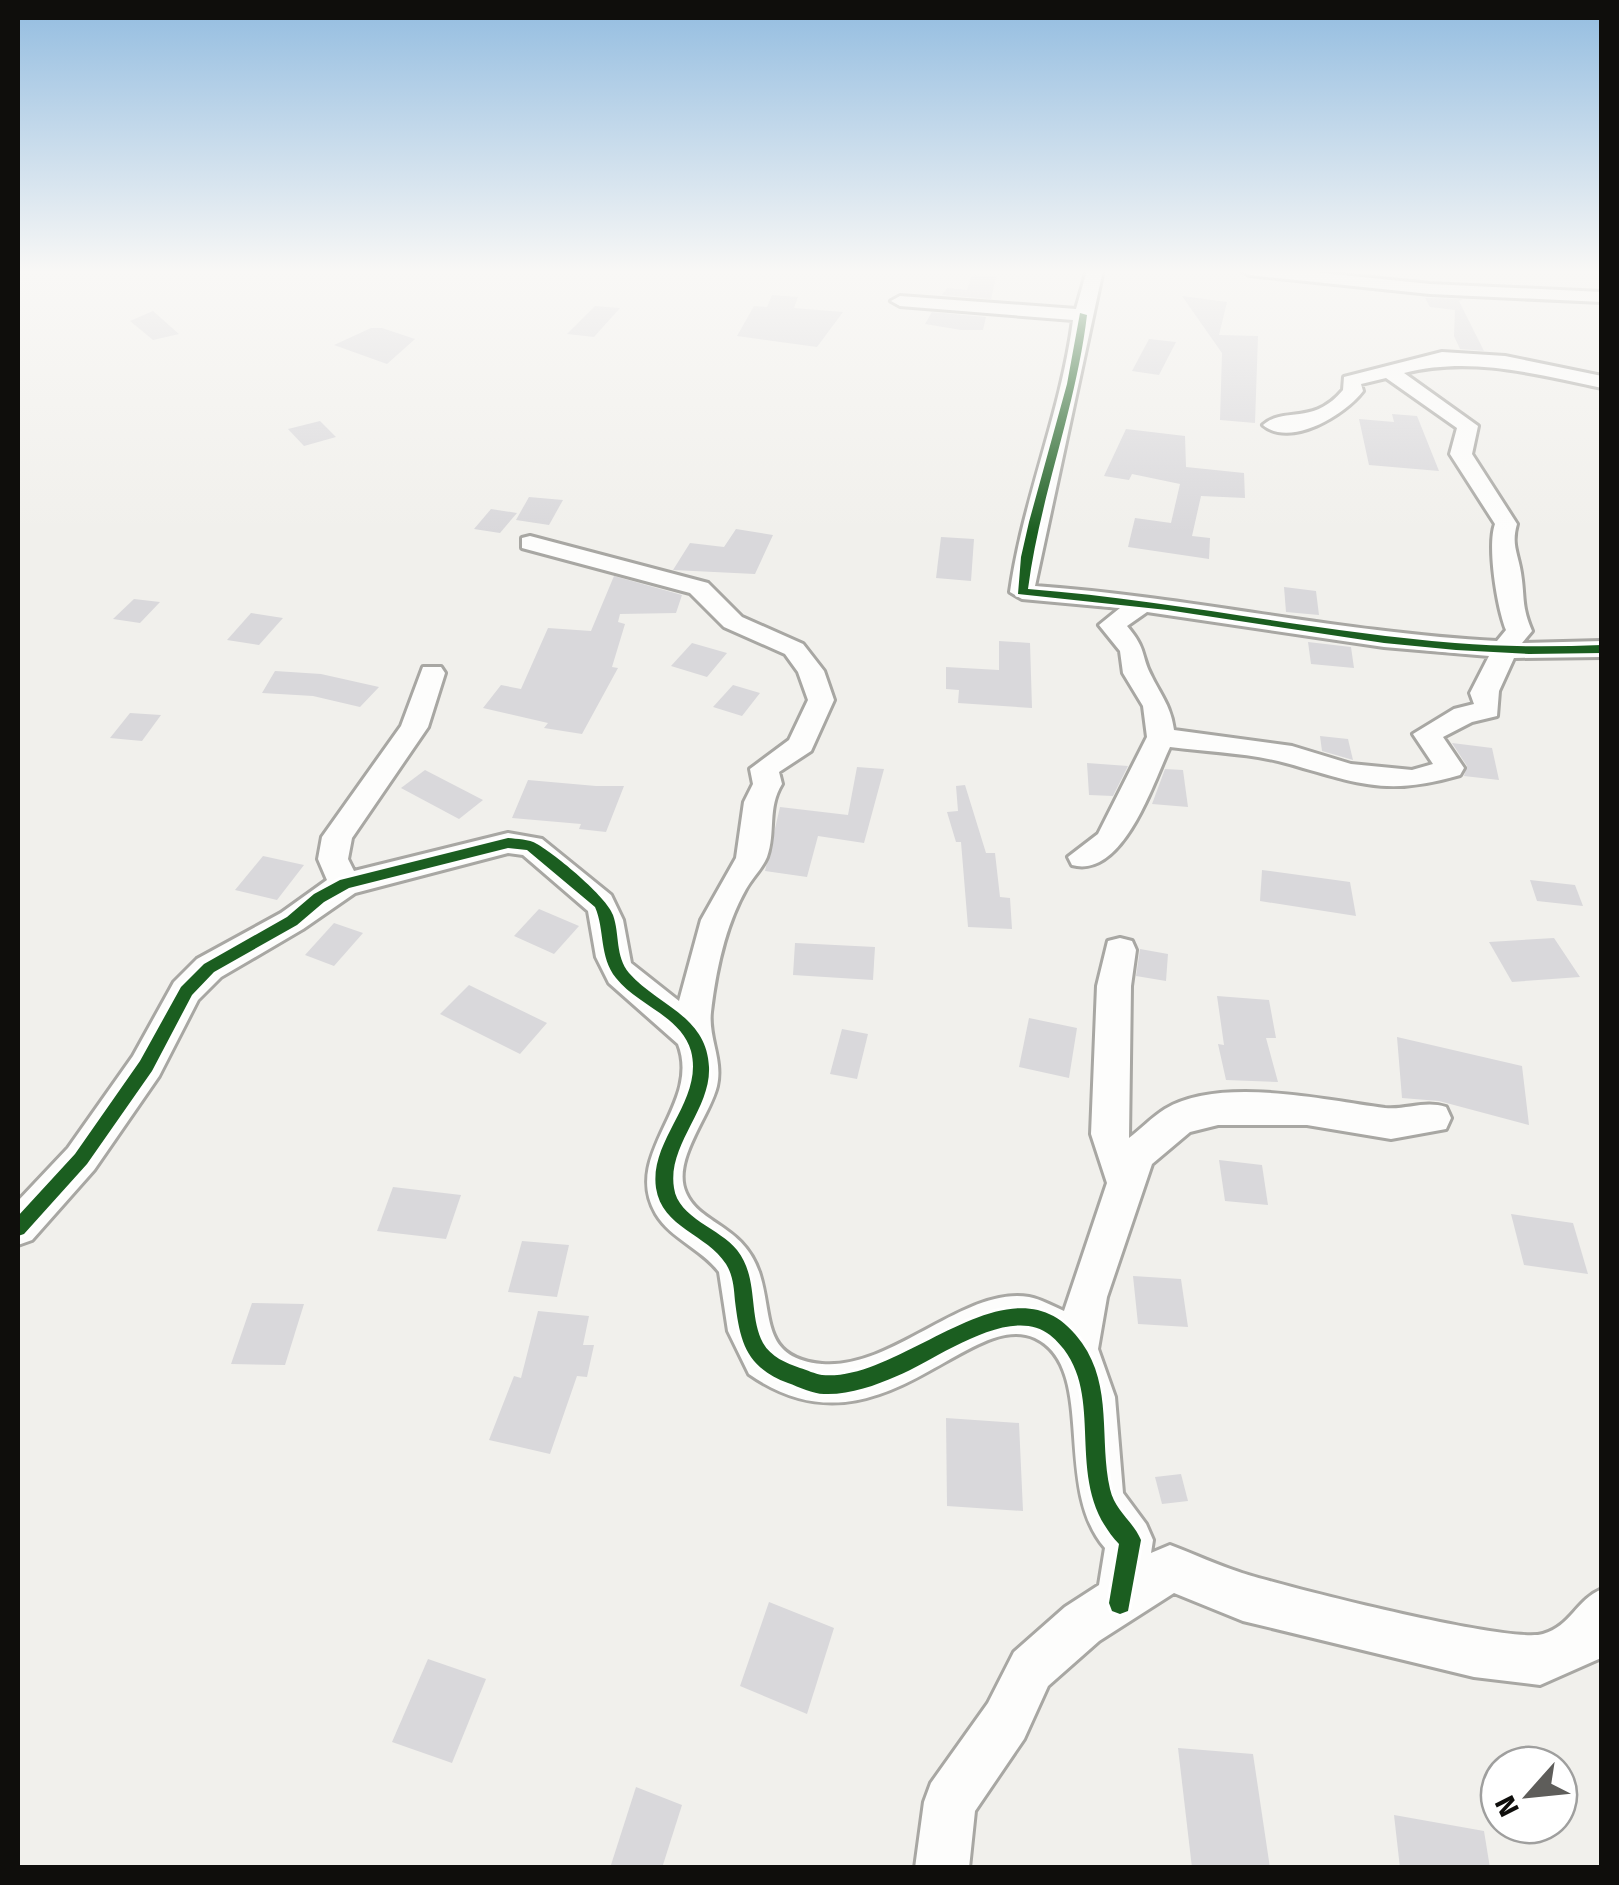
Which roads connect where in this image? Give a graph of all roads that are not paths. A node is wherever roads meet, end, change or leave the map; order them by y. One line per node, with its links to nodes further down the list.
1 (1078, 358): 6 (street)
2 (1391, 373): 3 (street); 4 (street); 8 (street)
3 (1602, 382)
4 (1273, 425)
5 (530, 544): 14 (street)
6 (1143, 603): 8 (street); 10 (street)
7 (1602, 649): 8 (street)
8 (1500, 650): 10 (street)
9 (432, 673): 12 (street)
10 (1161, 737): 11 (street)
11 (1084, 857)
12 (345, 884): 15 (street); 19 (street)
13 (1120, 950): 18 (street)
14 (696, 977): 15 (street); 16 (street)
15 (656, 1001): 16 (street)
16 (692, 1032): 20 (street)
17 (1433, 1118): 18 (street)
18 (1126, 1182): 20 (street)
19 (18, 1228)
20 (1077, 1349): 21 (street)
21 (1120, 1603): 22 (street); 23 (street)
22 (1602, 1614)
23 (942, 1868)

